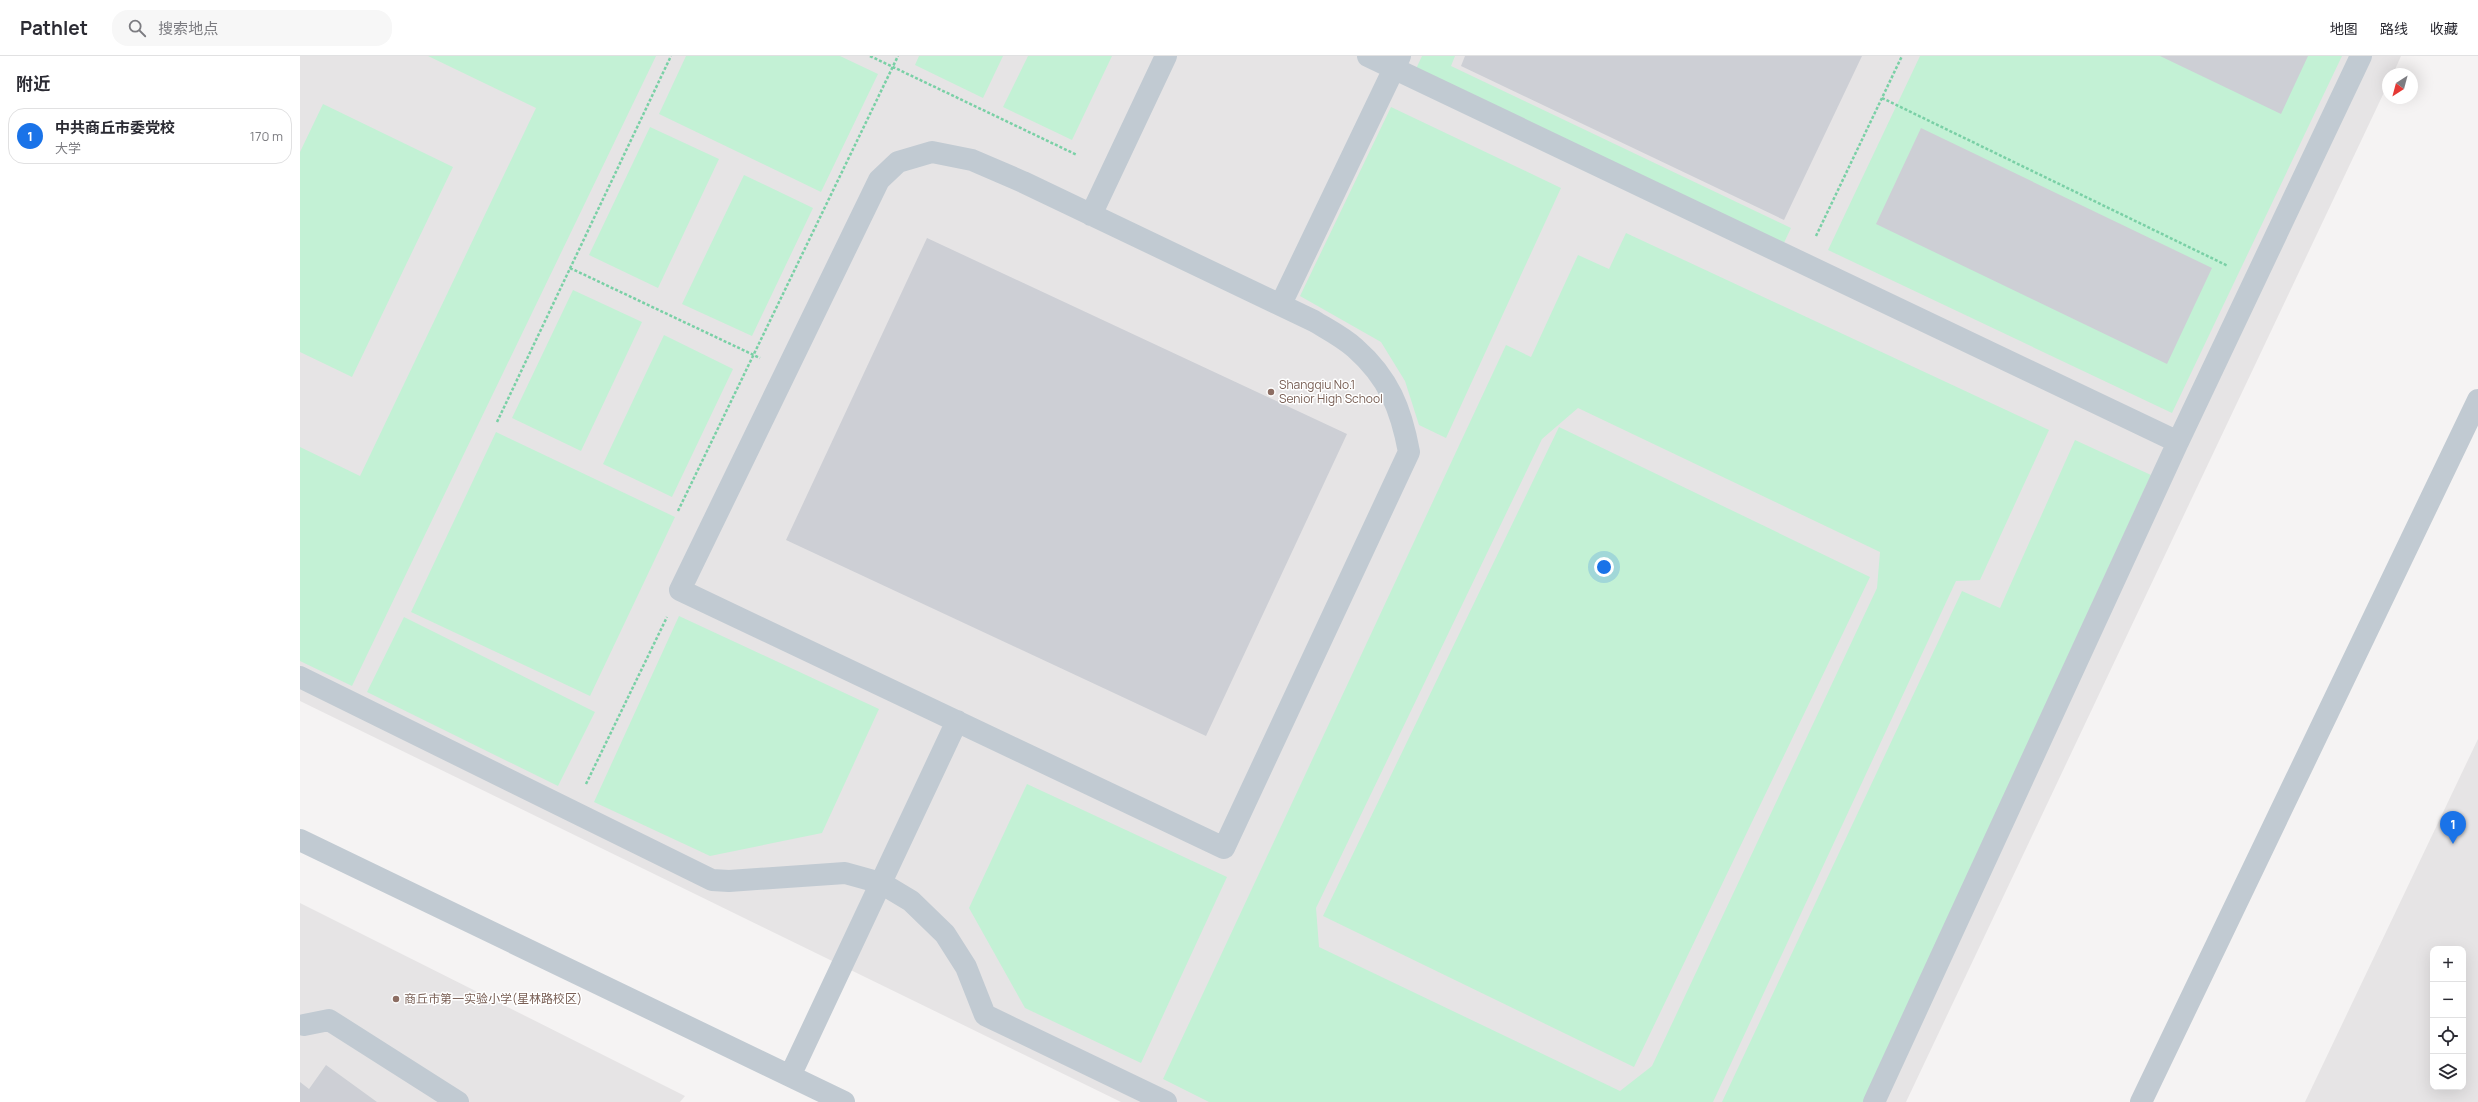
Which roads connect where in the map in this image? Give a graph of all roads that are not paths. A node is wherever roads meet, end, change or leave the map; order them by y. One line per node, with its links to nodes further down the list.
1 (1166, 56): 5 (street)
2 (1368, 56): 4 (street)
3 (2361, 56): 8 (street)
4 (1397, 62): 6 (street); 8 (street)
5 (1091, 215): 6 (street); 10 (street)
6 (1281, 304): 10 (street)
7 (2478, 400): 19 (street)
8 (2178, 442): 18 (street)
9 (300, 677): 12 (street)
10 (957, 721): 12 (street)
11 (300, 840): 14 (street)
12 (881, 883): 14 (street); 17 (street)
13 (301, 1026): 15 (street)
14 (790, 1076): 16 (street)
15 (458, 1102)
16 (844, 1102)
17 (1166, 1102)
18 (1874, 1102)
19 (2141, 1102)

